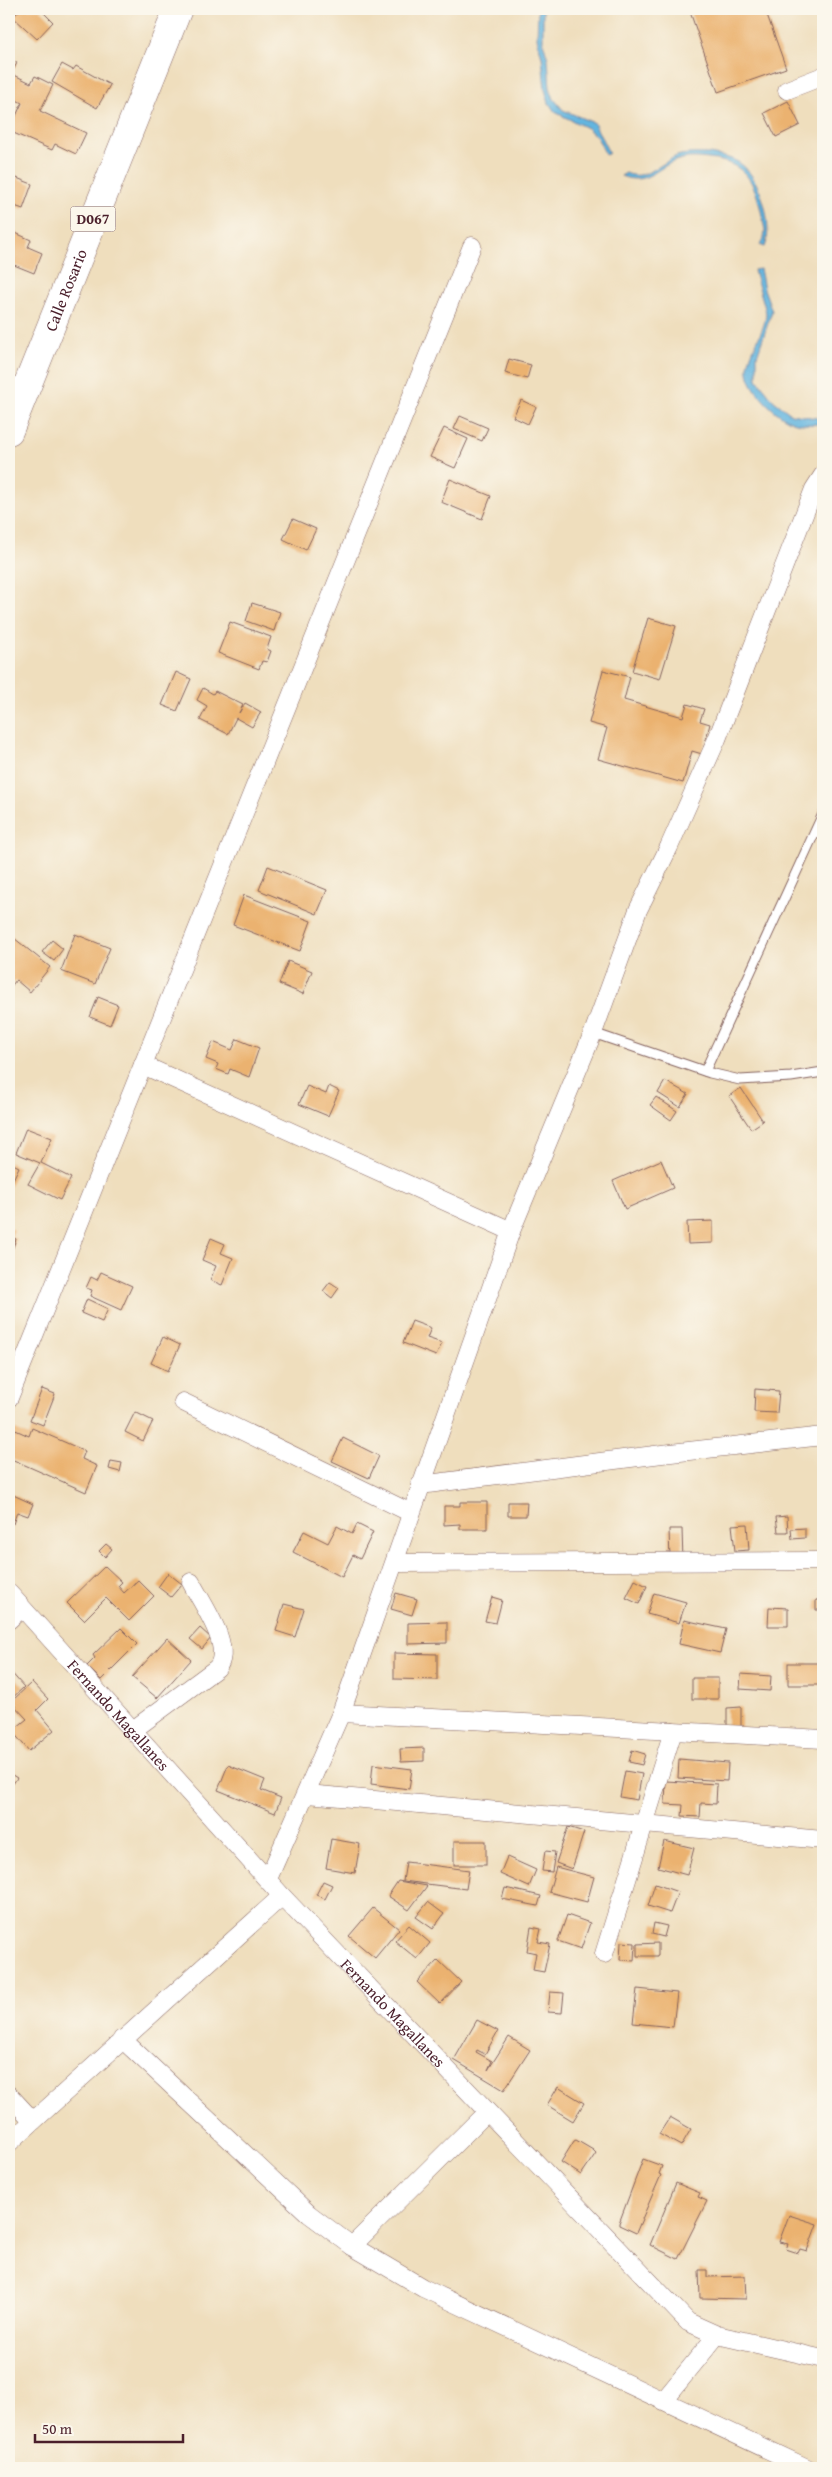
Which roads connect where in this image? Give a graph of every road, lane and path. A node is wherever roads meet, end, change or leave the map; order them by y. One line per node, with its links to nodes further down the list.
1 (171, 12): 5 (main road, Calle Rosario / D067)
2 (823, 76): 3 (street)
3 (788, 90)
4 (472, 246): 9 (street)
5 (9, 431)
6 (823, 475): 8 (street)
7 (822, 814): 10 (lane)
8 (593, 1033): 10 (lane); 12 (street)
9 (143, 1066): 12 (street); 13 (street)
10 (706, 1071): 11 (lane)
11 (823, 1072)
12 (511, 1231): 16 (street)
13 (9, 1398)
14 (183, 1402): 17 (street)
15 (823, 1436): 16 (street)
16 (420, 1485): 17 (street)
17 (411, 1513): 19 (street)
18 (823, 1561): 19 (street)
19 (395, 1563): 23 (street)
20 (191, 1582): 24 (street)
21 (9, 1593): 22 (street, Fernando Magallanes)
22 (15, 1614): 24 (street, Fernando Magallanes)
23 (342, 1713): 25 (street); 27 (street)
24 (134, 1730): 30 (street, Fernando Magallanes)
25 (673, 1732): 26 (street); 28 (street)
26 (823, 1739)
27 (307, 1794): 28 (street); 30 (street)
28 (644, 1825): 29 (street); 32 (street)
29 (823, 1840)
30 (268, 1880): 31 (street, Fernando Magallanes)
31 (282, 1896): 33 (street); 35 (street, Fernando Magallanes)
32 (604, 1954)
33 (122, 2039): 36 (street); 38 (street)
34 (9, 2095): 36 (street)
35 (486, 2112): 38 (street); 39 (street, Fernando Magallanes)
36 (33, 2121): 37 (street)
37 (9, 2143)
38 (352, 2246): 41 (street)
39 (717, 2335): 40 (street, Fernando Magallanes); 41 (street)
40 (823, 2359)
41 (664, 2400): 42 (street)
42 (807, 2468)

